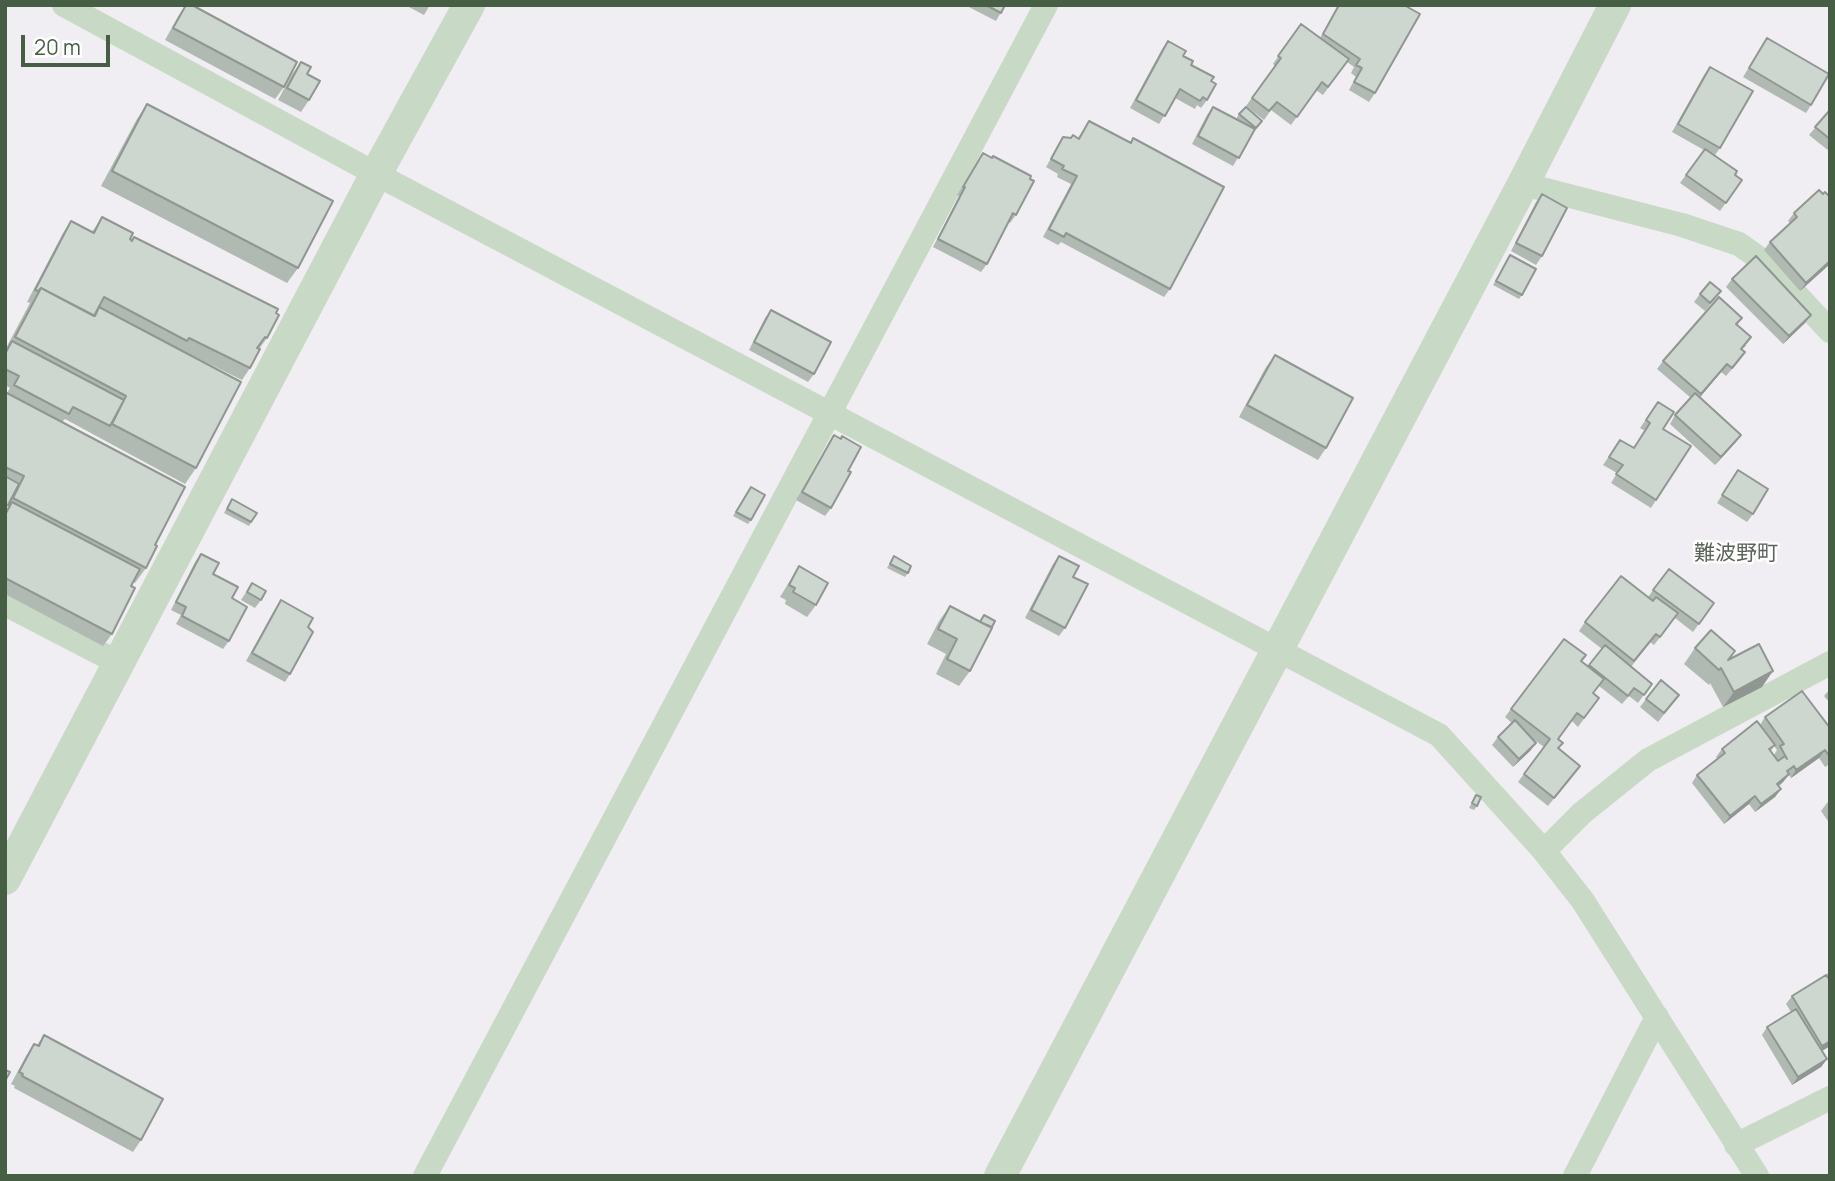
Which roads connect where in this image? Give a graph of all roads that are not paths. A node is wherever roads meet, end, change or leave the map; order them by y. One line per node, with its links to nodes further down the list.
1 (64, 5): 5 (street)
2 (469, 5): 5 (street)
3 (1046, 5): 8 (street)
4 (1615, 5): 6 (street)
5 (376, 174): 8 (street); 11 (street)
6 (1523, 184): 7 (street); 10 (street)
7 (1830, 331)
8 (828, 413): 10 (street); 18 (street)
9 (5, 604): 11 (street)
10 (1278, 649): 13 (street); 19 (street)
11 (120, 663): 14 (street)
12 (1830, 663): 13 (street)
13 (1544, 851): 15 (street)
14 (5, 879)
15 (1657, 1017): 17 (street); 20 (street)
16 (1830, 1098): 17 (street)
17 (1737, 1145): 21 (street)
18 (425, 1176)
19 (999, 1176)
20 (1575, 1176)
21 (1757, 1176)

